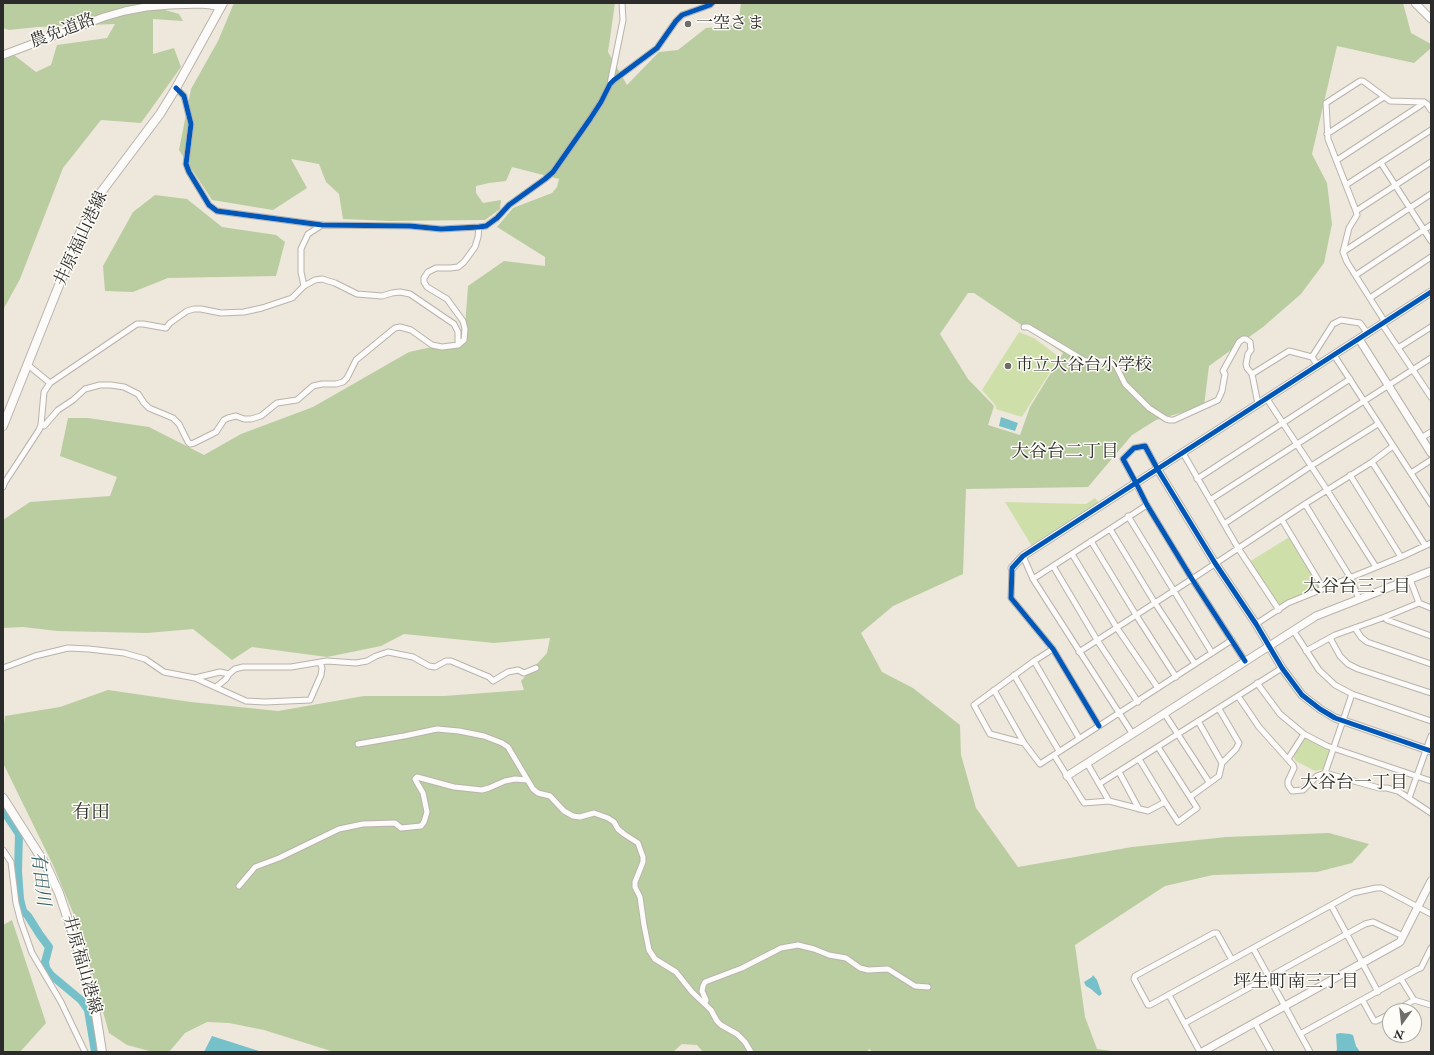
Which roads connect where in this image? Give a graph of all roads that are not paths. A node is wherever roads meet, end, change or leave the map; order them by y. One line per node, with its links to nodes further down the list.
1 (622, 3): 7 (street)
2 (712, 3): 7 (street)
3 (1415, 3): 5 (street)
4 (221, 5): 6 (street, 農免道路); 8 (main road, 井原福山港線)
5 (1431, 19)
6 (3, 55)
7 (610, 84): 24 (street)
8 (176, 88): 22 (street); 43 (main road, 井原福山港線)
9 (1384, 97): 10 (street); 13 (street); 13 (street)
10 (1424, 102): 11 (street); 14 (street)
11 (1431, 110)
12 (1431, 130): 16 (street)
13 (1327, 134): 14 (street)
14 (1336, 160): 17 (street)
15 (1431, 162): 18 (street)
16 (1381, 163): 17 (street); 18 (street)
17 (1346, 185): 21 (street)
18 (1395, 186): 20 (street); 21 (street)
19 (1431, 194): 20 (street)
20 (1410, 208): 25 (street); 27 (street)
21 (1356, 211): 27 (street)
22 (322, 225): 24 (street); 30 (street)
23 (1431, 226): 25 (street)
24 (479, 227): 38 (street)
25 (1424, 230): 26 (street); 29 (street)
26 (1431, 241)
27 (1343, 252): 29 (street)
28 (1431, 257): 32 (street)
29 (1356, 275): 32 (street)
30 (304, 286): 38 (street); 48 (street)
31 (1431, 292): 33 (street)
32 (1370, 298): 33 (street)
33 (1384, 323): 36 (street); 39 (street)
34 (1024, 327): 46 (street)
35 (1431, 327): 39 (street)
36 (1368, 334): 37 (street); 41 (street)
37 (1359, 339): 40 (street); 49 (street)
38 (458, 345): 56 (street)
39 (1398, 348): 45 (street)
40 (1334, 355): 44 (street); 47 (street)
41 (1312, 357): 44 (street); 46 (street)
42 (1431, 358): 45 (street)
43 (28, 365): 48 (street); 57 (main road, 井原福山港線)
44 (1318, 366): 51 (street)
45 (1412, 369): 49 (street); 50 (street)
46 (1252, 374): 53 (street)
47 (1350, 379): 52 (street); 54 (street)
48 (50, 383): 56 (street)
49 (1388, 386): 52 (street); 59 (street)
50 (1430, 393)
51 (1267, 399): 53 (street); 54 (street)
52 (1364, 402): 55 (street); 60 (street)
53 (1258, 404): 62 (street)
54 (1283, 423): 60 (street); 70 (street)
55 (1378, 424): 61 (street); 66 (street)
56 (41, 425): 72 (street)
57 (3, 426)
58 (1431, 432): 59 (street)
59 (1421, 438): 63 (street)
60 (1298, 445): 66 (street); 74 (street)
61 (1393, 446): 65 (street); 68 (street)
62 (1183, 453): 67 (street); 70 (street)
63 (1431, 453)
64 (1431, 460): 68 (street)
65 (1372, 462): 69 (street); 84 (street)
66 (1311, 466): 73 (street); 80 (street)
67 (1158, 470): 71 (street); 71 (street); 89 (street)
68 (1411, 473): 77 (street)
69 (1350, 475): 73 (street); 88 (street)
70 (1197, 479): 74 (street)
71 (1136, 483): 75 (street); 87 (street)
72 (3, 487)
73 (1327, 490): 76 (street); 91 (street)
74 (1210, 500): 80 (street)
75 (1147, 504): 78 (street); 96 (street)
76 (1305, 504): 79 (street); 94 (street)
77 (1431, 504)
78 (1128, 516): 81 (street); 99 (street)
79 (1282, 520): 85 (street); 98 (street)
80 (1224, 524): 85 (street)
81 (1110, 528): 82 (street); 101 (street)
82 (1091, 541): 86 (street); 105 (street)
83 (1431, 543): 84 (street)
84 (1425, 545): 88 (street)
85 (1238, 548): 89 (street); 104 (street)
86 (1072, 554): 90 (street); 108 (street)
87 (1023, 556): 92 (street); 95 (street)
88 (1400, 557): 91 (street)
89 (1215, 563): 96 (street); 107 (street)
90 (1053, 566): 95 (street); 113 (street)
91 (1376, 567): 94 (street)
92 (1012, 568): 116 (street)
93 (1431, 571): 97 (street)
94 (1350, 577): 98 (street); 100 (street)
95 (1033, 579): 118 (street)
96 (1192, 579): 99 (street); 114 (street)
97 (1410, 579): 100 (street); 102 (street)
98 (1323, 588): 104 (street)
99 (1174, 590): 101 (street); 119 (street)
100 (1359, 599): 110 (street)
101 (1155, 603): 105 (street); 123 (street)
102 (1419, 604): 103 (street); 106 (street)
103 (1431, 608)
104 (1279, 610): 107 (street)
105 (1136, 615): 108 (street); 130 (street)
106 (1385, 617): 109 (street); 111 (street)
107 (1256, 624): 115 (street)
108 (1117, 628): 113 (street); 134 (street)
109 (1355, 628): 112 (street); 124 (street)
110 (1293, 630): 115 (street); 117 (street)
111 (1431, 636)
112 (1330, 638): 117 (street); 136 (street)
113 (1097, 640): 118 (street); 139 (street)
114 (1232, 640): 119 (street); 121 (street)
115 (1269, 645): 121 (street); 127 (street)
116 (1053, 649): 120 (street); 146 (street)
117 (1306, 651): 137 (street)
118 (1079, 652): 141 (street)
119 (1212, 653): 123 (street)
120 (1034, 661): 129 (street); 151 (street)
121 (1244, 661): 142 (street)
122 (320, 662): 126 (street); 128 (street); 133 (street)
123 (1195, 664): 130 (street)
124 (1431, 664)
125 (3, 668): 131 (street)
126 (536, 668)
127 (1282, 668): 132 (street); 144 (street)
128 (229, 674): 131 (street); 133 (street)
129 (1014, 675): 135 (street); 157 (street)
130 (1176, 677): 134 (street)
131 (195, 678): 133 (street)
132 (1257, 684): 138 (street); 149 (street)
133 (216, 687)
134 (1158, 688): 139 (street)
135 (994, 690): 152 (street); 152 (street)
136 (1431, 693)
137 (1352, 694): 144 (street); 145 (street)
138 (1238, 696): 140 (street); 160 (street)
139 (1138, 702): 141 (street)
140 (1219, 709): 143 (street); 162 (street)
141 (1119, 712): 146 (street); 147 (street)
142 (1164, 713): 147 (street); 148 (street)
143 (1198, 721): 148 (street); 162 (street)
144 (1343, 721): 155 (street); 156 (street)
145 (1431, 721)
146 (1099, 726): 151 (street)
147 (1132, 733): 161 (street)
148 (1177, 734): 154 (street); 168 (street)
149 (1304, 734): 155 (street); 160 (street)
150 (1431, 736): 156 (street)
151 (1079, 738): 157 (street)
152 (1024, 743): 158 (street)
153 (358, 744): 167 (street)
154 (1158, 746): 159 (street); 171 (street)
155 (1334, 748): 164 (street); 166 (street)
156 (1429, 750): 166 (street)
157 (1059, 751): 158 (street)
158 (1054, 755): 165 (street)
159 (1139, 759): 163 (street); 175 (street)
160 (1288, 759): 164 (street)
161 (1087, 763): 165 (street); 170 (street)
162 (1222, 763): 168 (street)
163 (1119, 772): 170 (street); 176 (street)
164 (1325, 774): 173 (street)
165 (1067, 776): 174 (street)
166 (1417, 777): 169 (street); 173 (street)
167 (527, 780): 180 (street); 198 (street)
168 (1208, 782): 171 (street)
169 (1431, 782)
170 (1099, 784): 174 (street)
171 (1190, 797): 175 (street)
172 (3, 798): 206 (main road, 井原福山港線)
173 (1409, 798): 177 (street)
174 (1109, 801): 176 (street)
175 (1165, 802): 176 (street)
176 (1139, 809)
177 (1431, 814)
178 (3, 850): 205 (street)
179 (1431, 881): 182 (street)
180 (239, 886)
181 (1331, 905): 182 (street); 184 (street); 186 (street)
182 (1418, 907): 183 (street); 185 (street)
183 (1431, 914)
184 (1346, 933): 185 (street); 189 (street); 190 (street)
185 (1403, 936): 189 (street)
186 (1253, 948): 188 (street); 190 (street)
187 (1431, 948): 191 (street)
188 (1232, 960): 194 (street); 194 (street)
189 (1362, 963): 193 (street); 200 (street)
190 (1268, 977): 200 (street); 202 (street)
191 (1401, 979): 193 (street); 195 (street)
192 (928, 987): 198 (street)
193 (1378, 992): 196 (street)
194 (1169, 995): 202 (street)
195 (1414, 1000): 197 (street); 199 (street)
196 (1363, 1001): 201 (street); 204 (street)
197 (1409, 1003)
198 (705, 1004): 207 (street)
199 (1431, 1005)
200 (1284, 1006): 203 (street); 204 (street)
201 (1382, 1018)
202 (1184, 1023): 208 (street)
203 (1255, 1023): 208 (street); 209 (street)
204 (1300, 1034): 210 (street)
205 (85, 1052)
206 (102, 1052)
207 (751, 1052)
208 (1201, 1052)
209 (1270, 1052)
210 (1310, 1052)

